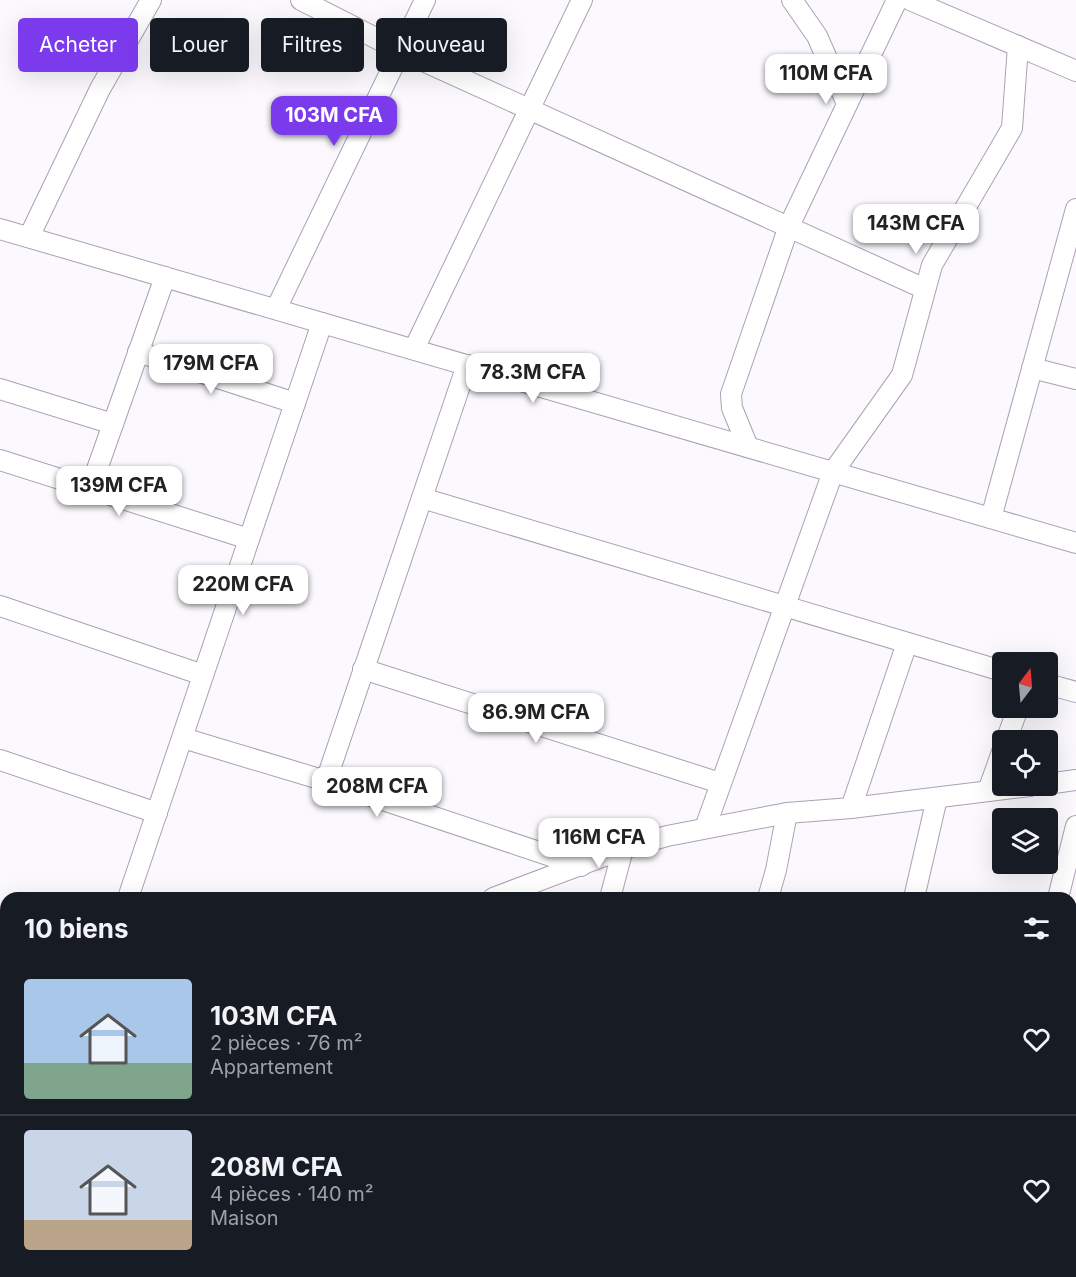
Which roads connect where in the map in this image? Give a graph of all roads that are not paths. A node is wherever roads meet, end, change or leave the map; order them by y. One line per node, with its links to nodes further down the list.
1 (151, 0): 19 (street)
2 (425, 0): 8 (street)
3 (582, 0): 15 (street)
4 (792, 0): 14 (street)
5 (897, 0): 14 (street)
6 (910, 0): 10 (street)
7 (305, 1): 9 (street)
8 (417, 18)
9 (376, 38)
10 (1018, 46): 11 (street); 21 (street)
11 (1076, 71)
12 (391, 72): 22 (street)
13 (447, 72): 15 (street)
14 (847, 104): 17 (street)
15 (529, 109): 17 (street); 24 (street)
16 (1076, 209): 27 (street)
17 (789, 226): 21 (street); 32 (street)
18 (0, 229): 19 (street)
19 (29, 237): 20 (street)
20 (165, 277): 22 (street); 25 (street)
21 (925, 289): 34 (street)
22 (276, 309): 23 (street)
23 (322, 322): 24 (street); 30 (street)
24 (414, 349): 26 (street)
25 (138, 352): 30 (street); 31 (street)
26 (467, 365): 32 (street); 36 (street)
27 (1032, 368): 28 (street); 37 (street)
28 (1076, 379)
29 (0, 389): 31 (street)
30 (295, 403): 38 (street)
31 (113, 424): 35 (street)
32 (748, 447): 34 (street)
33 (0, 460): 35 (street)
34 (833, 472): 37 (street); 41 (street)
35 (90, 489): 38 (street)
36 (422, 498): 41 (street); 44 (street)
37 (991, 518): 39 (street)
38 (249, 539): 45 (street)
39 (1076, 543)
40 (0, 606): 45 (street)
41 (784, 606): 42 (street); 54 (street)
42 (907, 643): 43 (street); 58 (street)
43 (992, 667)
44 (363, 669): 52 (street); 54 (street)
45 (203, 675): 48 (street)
46 (1058, 687): 47 (street)
47 (1076, 692)
48 (183, 738): 52 (street); 59 (street)
49 (2, 766): 59 (street)
50 (992, 780): 55 (street)
51 (1076, 780): 53 (street)
52 (326, 781): 64 (street)
53 (1058, 782)
54 (720, 783): 62 (street)
55 (988, 791): 56 (street); 57 (street)
56 (992, 791)
57 (937, 798): 58 (street); 69 (street)
58 (851, 808): 60 (street)
59 (157, 813): 65 (street)
60 (787, 813): 62 (street); 68 (street)
61 (1076, 826): 70 (street)
62 (705, 828): 63 (street)
63 (623, 849): 64 (street); 67 (street)
64 (580, 866): 66 (street)
65 (131, 892)
66 (509, 892)
67 (612, 892)
68 (770, 892)
69 (915, 892)
70 (1060, 892)

